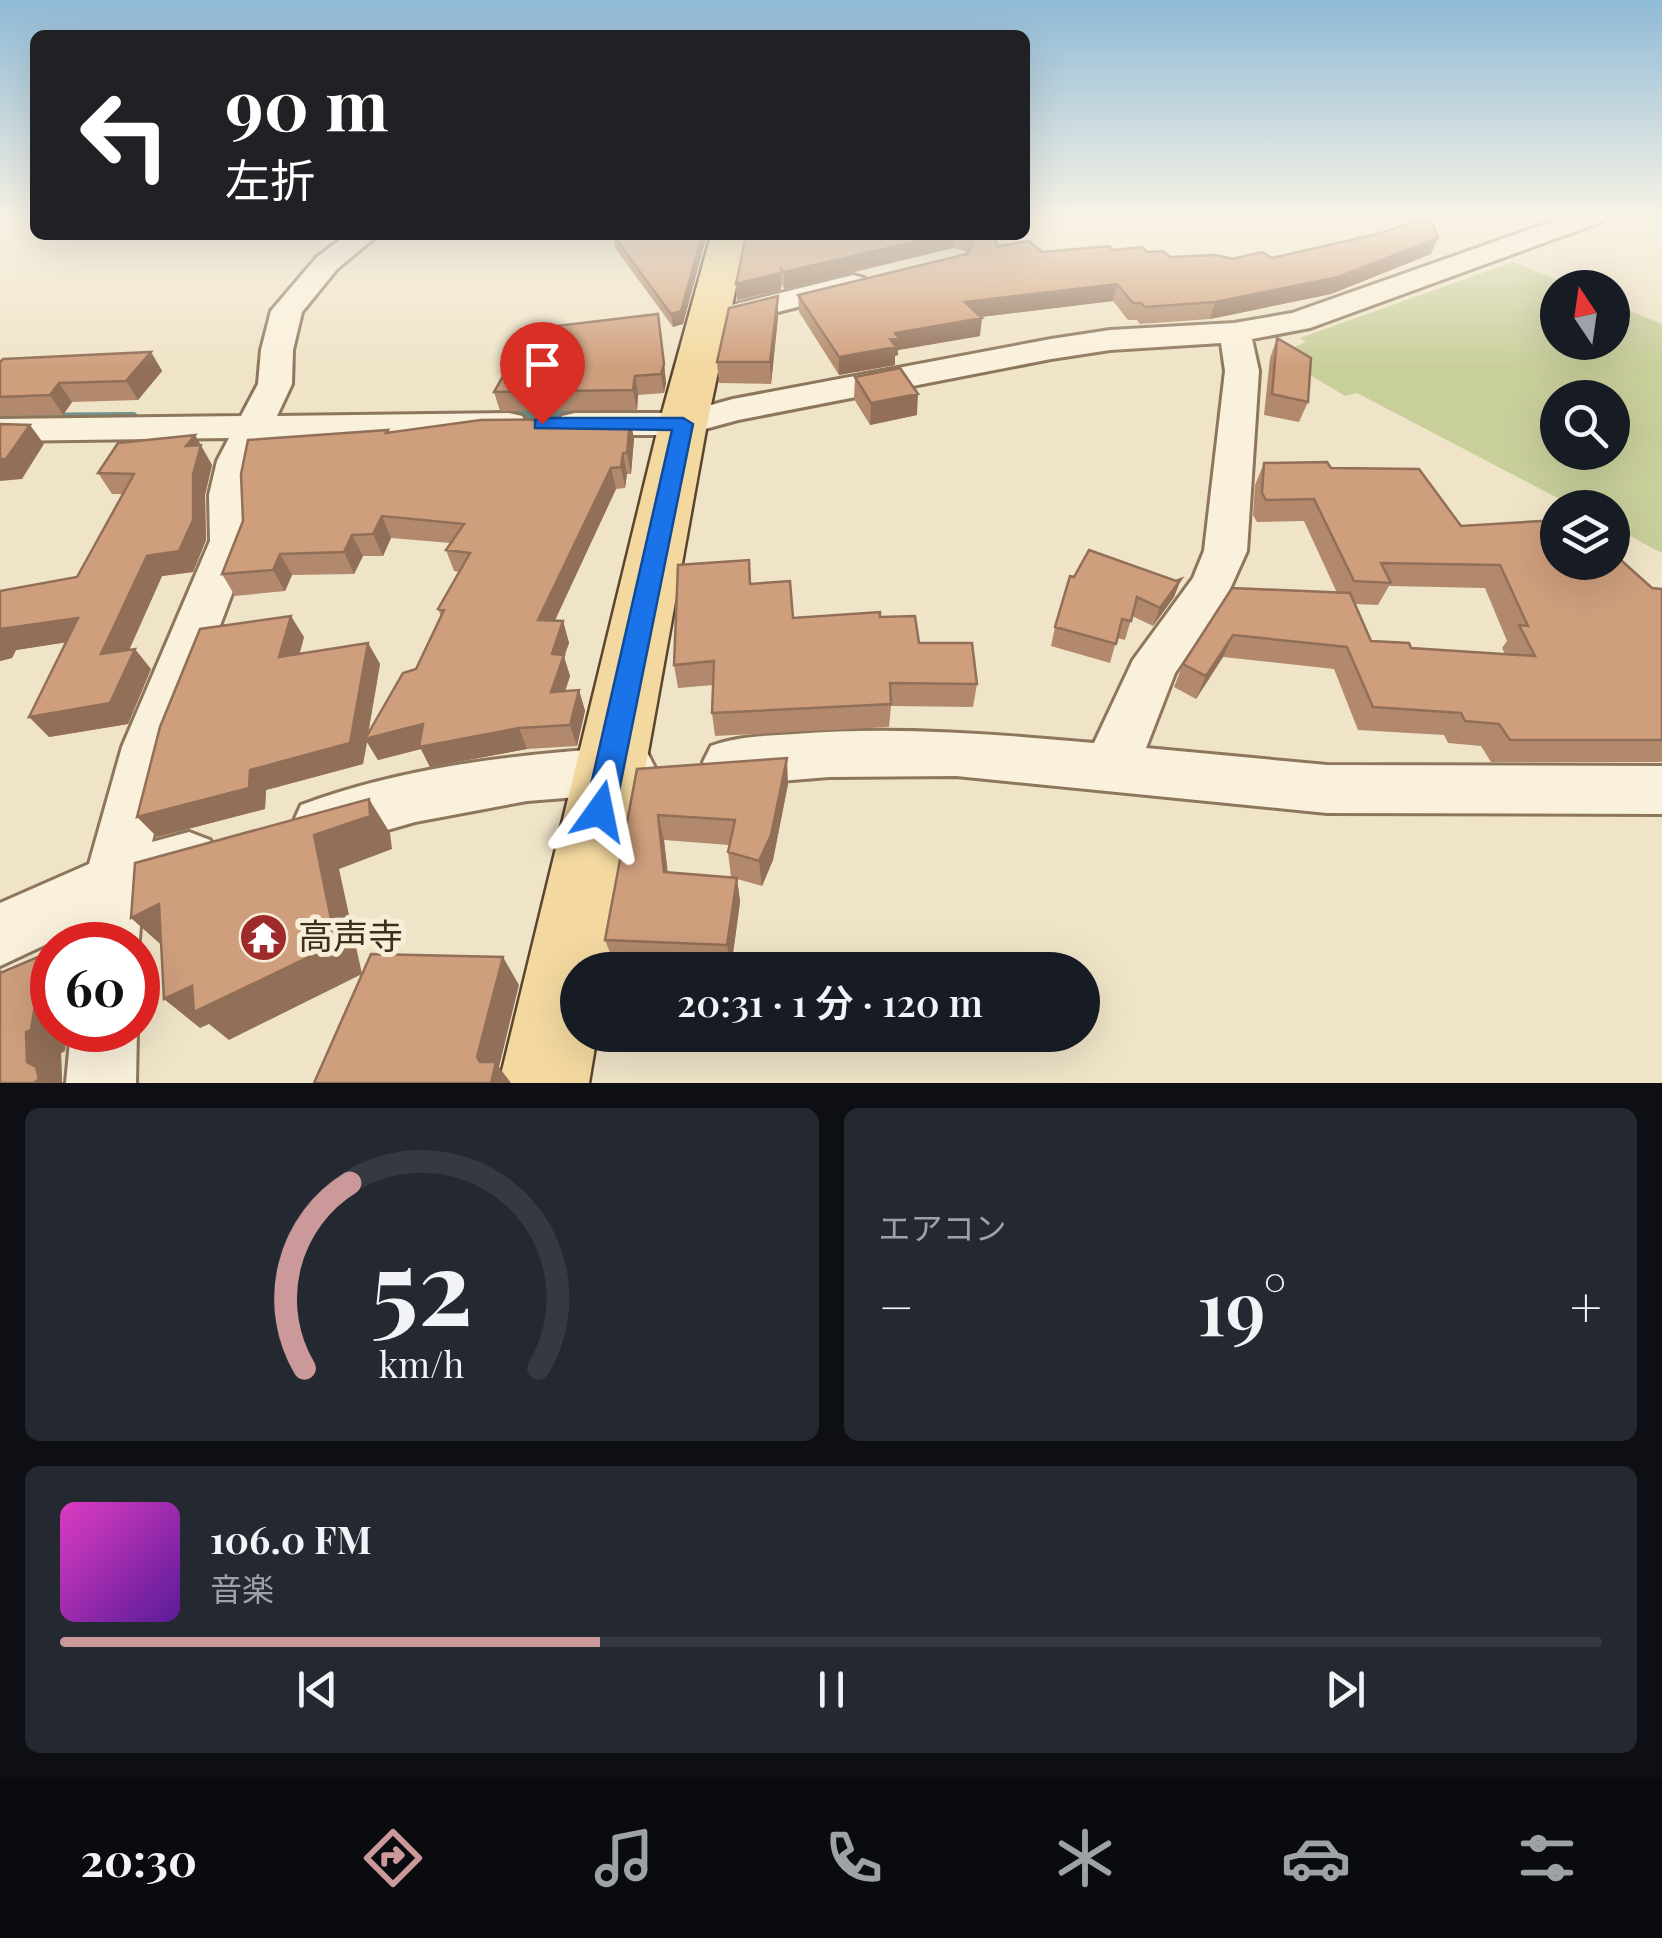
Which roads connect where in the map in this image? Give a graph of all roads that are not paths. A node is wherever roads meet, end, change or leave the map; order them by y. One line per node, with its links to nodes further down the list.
1 (323, 267): 8 (street)
2 (721, 267): 5 (main road)
3 (1451, 267): 6 (street)
4 (885, 276): 5 (street)
5 (708, 321): 7 (main road)
6 (1234, 333): 7 (street); 10 (street)
7 (683, 424): 8 (street); 11 (main road)
8 (253, 428): 9 (street); 13 (street)
9 (0, 430)
10 (1114, 768): 11 (street); 12 (street)
11 (608, 772): 13 (street); 18 (main road)
12 (1662, 790)
13 (112, 882): 14 (street); 15 (street)
14 (110, 922)
15 (0, 934)
16 (103, 1052): 17 (street)
17 (102, 1083)
18 (544, 1083)

